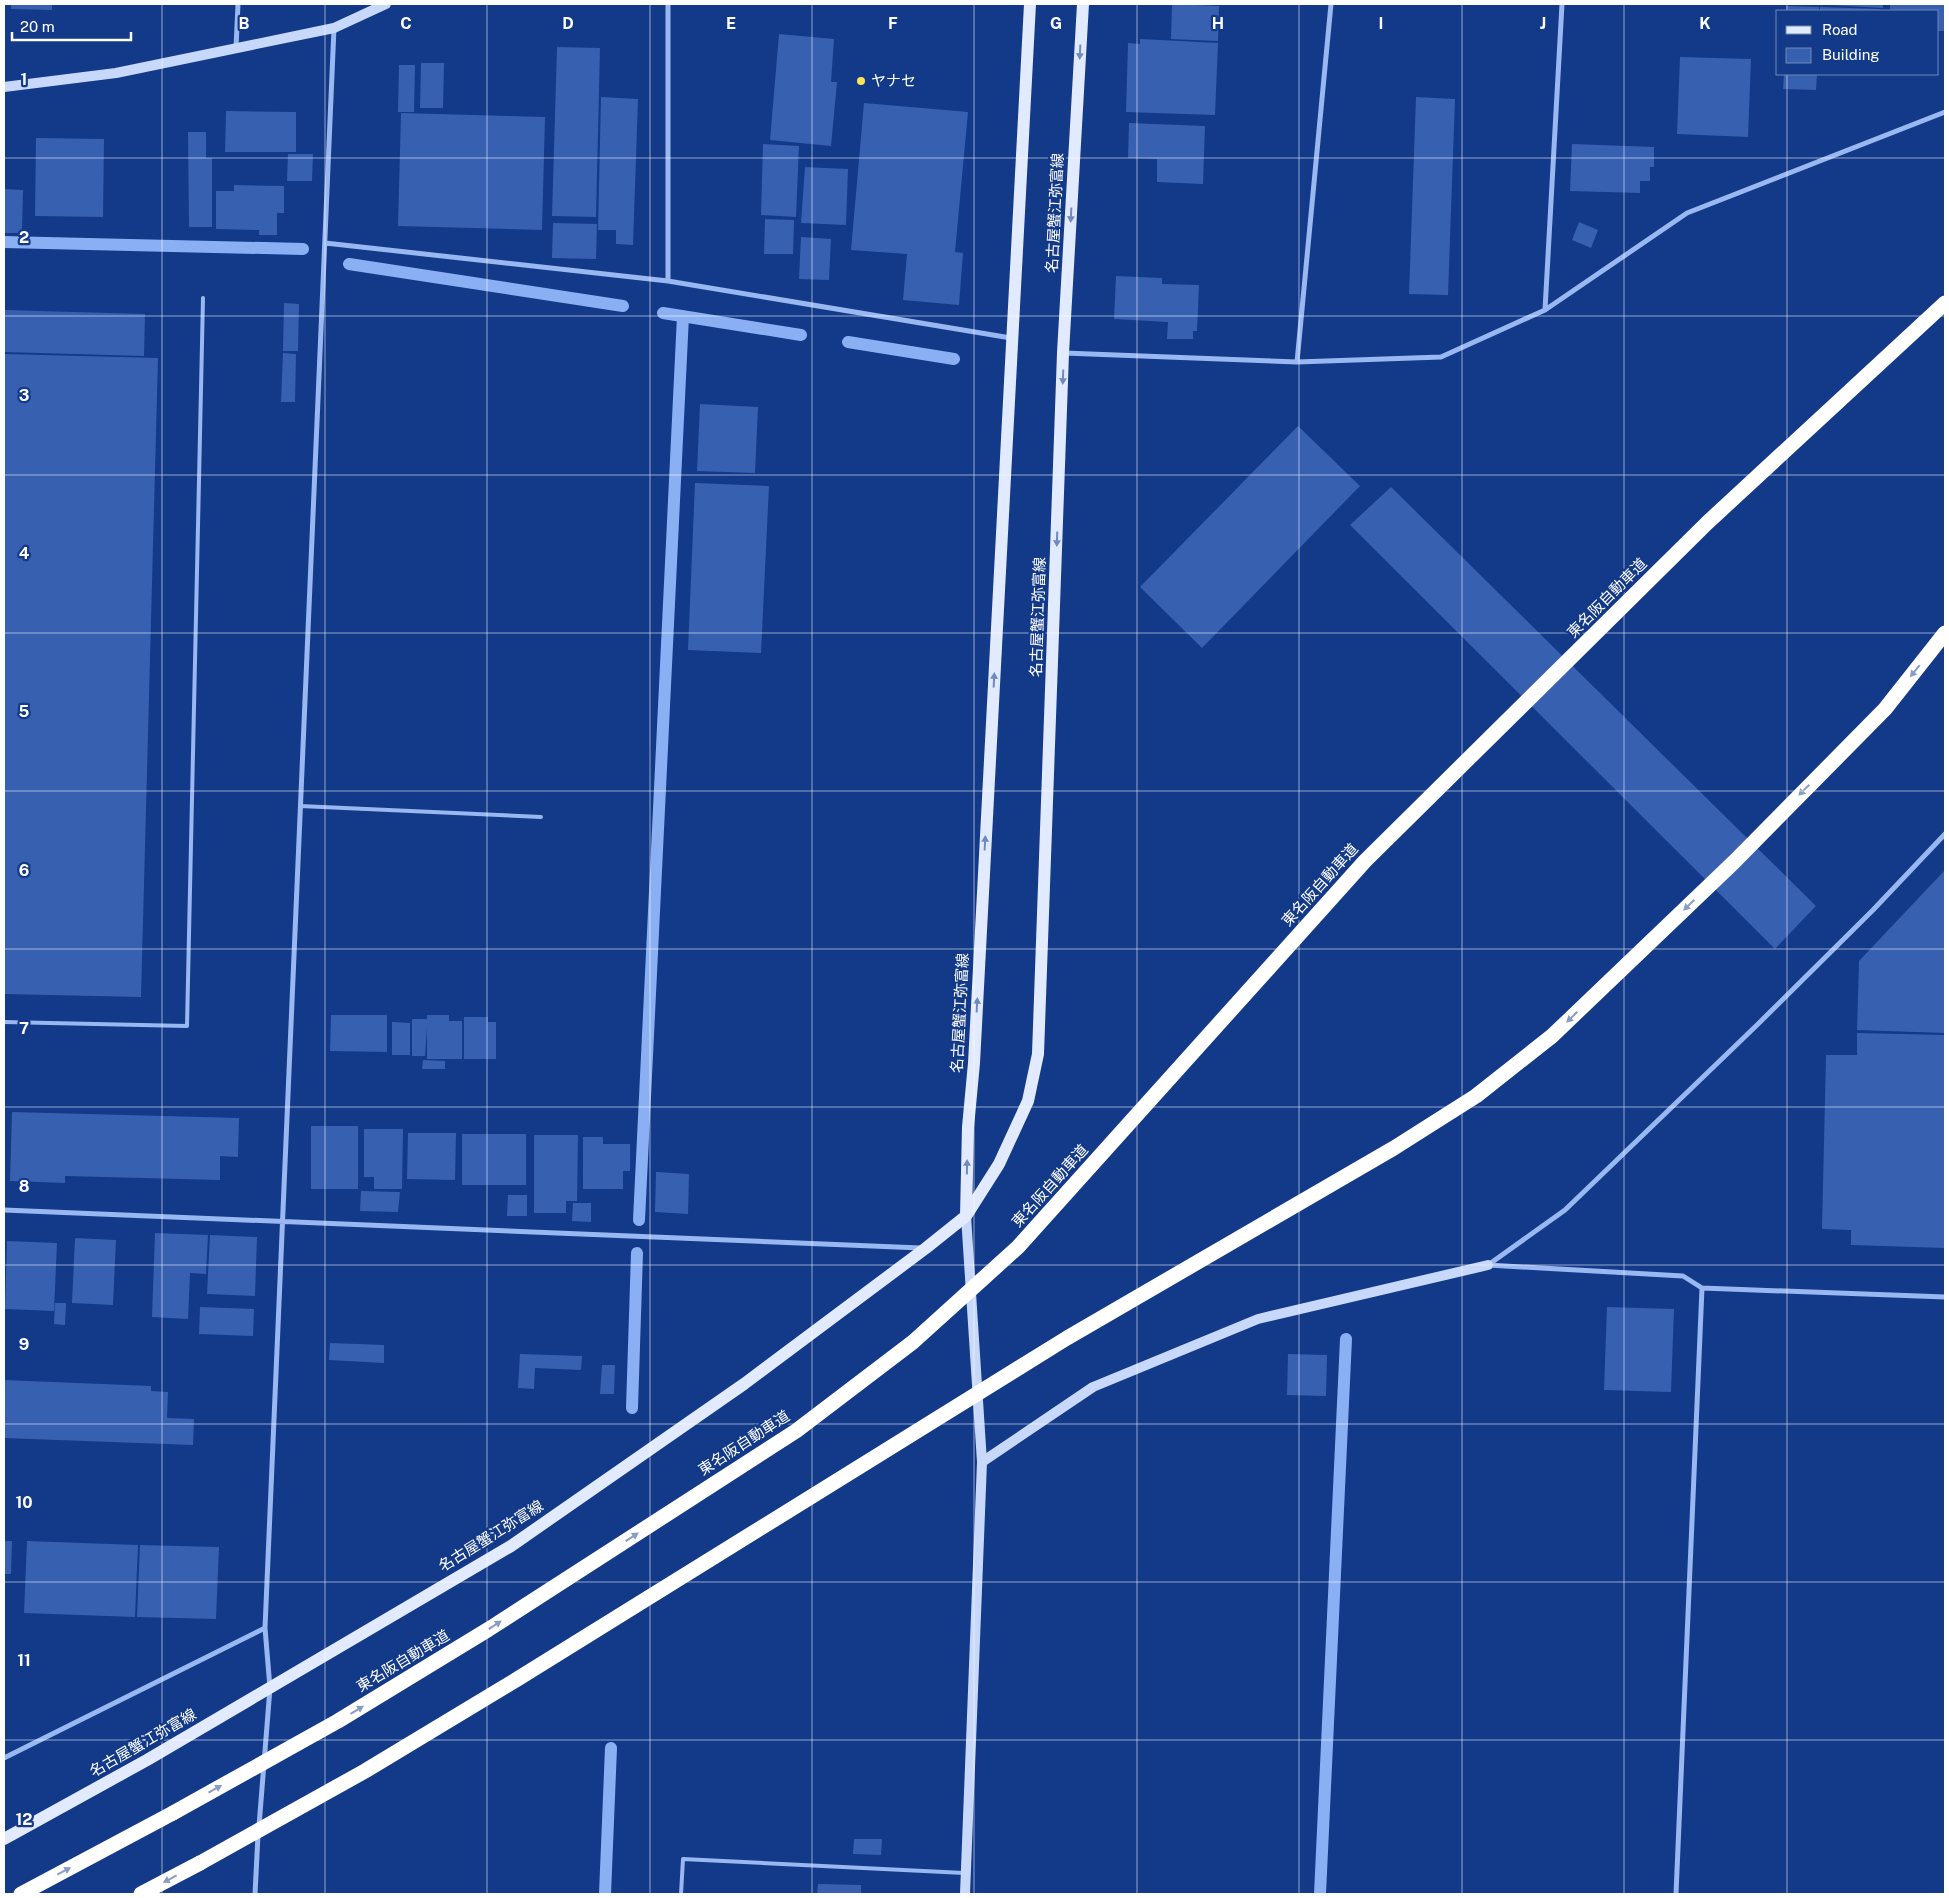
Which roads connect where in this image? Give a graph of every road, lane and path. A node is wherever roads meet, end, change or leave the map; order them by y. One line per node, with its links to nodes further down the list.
1 (238, 4): 9 (street)
2 (386, 4): 8 (street)
3 (668, 4): 13 (street)
4 (1030, 4): 17 (main road, 名古屋蟹江弥富線)
5 (1083, 4): 18 (main road, 名古屋蟹江弥富線, one-way to 18)
6 (1331, 4): 19 (street)
7 (1562, 4): 16 (street)
8 (334, 28): 9 (street); 12 (street)
9 (236, 48): 10 (street)
10 (4, 87)
11 (1945, 112): 16 (street)
12 (325, 243): 13 (street); 21 (street)
13 (668, 281): 17 (street)
14 (204, 298): 24 (lane)
15 (1945, 303): 38 (highway, 東名阪自動車道, one-way to 15, bridge)
16 (1545, 310): 19 (street)
17 (1011, 338): 26 (main road, 名古屋蟹江弥富線, one-way to 17)
18 (1063, 353): 19 (street); 26 (main road, 名古屋蟹江弥富線, one-way to 26)
19 (1297, 362)
20 (1945, 633): 39 (highway, one-way to 39, bridge)
21 (300, 806): 22 (lane); 27 (street)
22 (541, 817)
23 (1945, 834): 29 (street)
24 (4, 1022)
25 (4, 1210): 27 (street)
26 (966, 1216): 28 (main road, 名古屋蟹江弥富線); 32 (street)
27 (282, 1222): 28 (street); 33 (street)
28 (926, 1248): 34 (main road, 名古屋蟹江弥富線)
29 (1488, 1264): 30 (street); 32 (street)
30 (1702, 1288): 31 (street); 43 (street)
31 (1945, 1297)
32 (982, 1462): 37 (street)
33 (265, 1628): 34 (street); 35 (street)
34 (270, 1688): 36 (main road, 名古屋蟹江弥富線); 40 (street)
35 (4, 1758)
36 (4, 1839)
37 (966, 1873): 41 (lane); 42 (street)
38 (22, 1894)
39 (140, 1894)
40 (255, 1894)
41 (681, 1894)
42 (965, 1894)
43 (1676, 1894)

